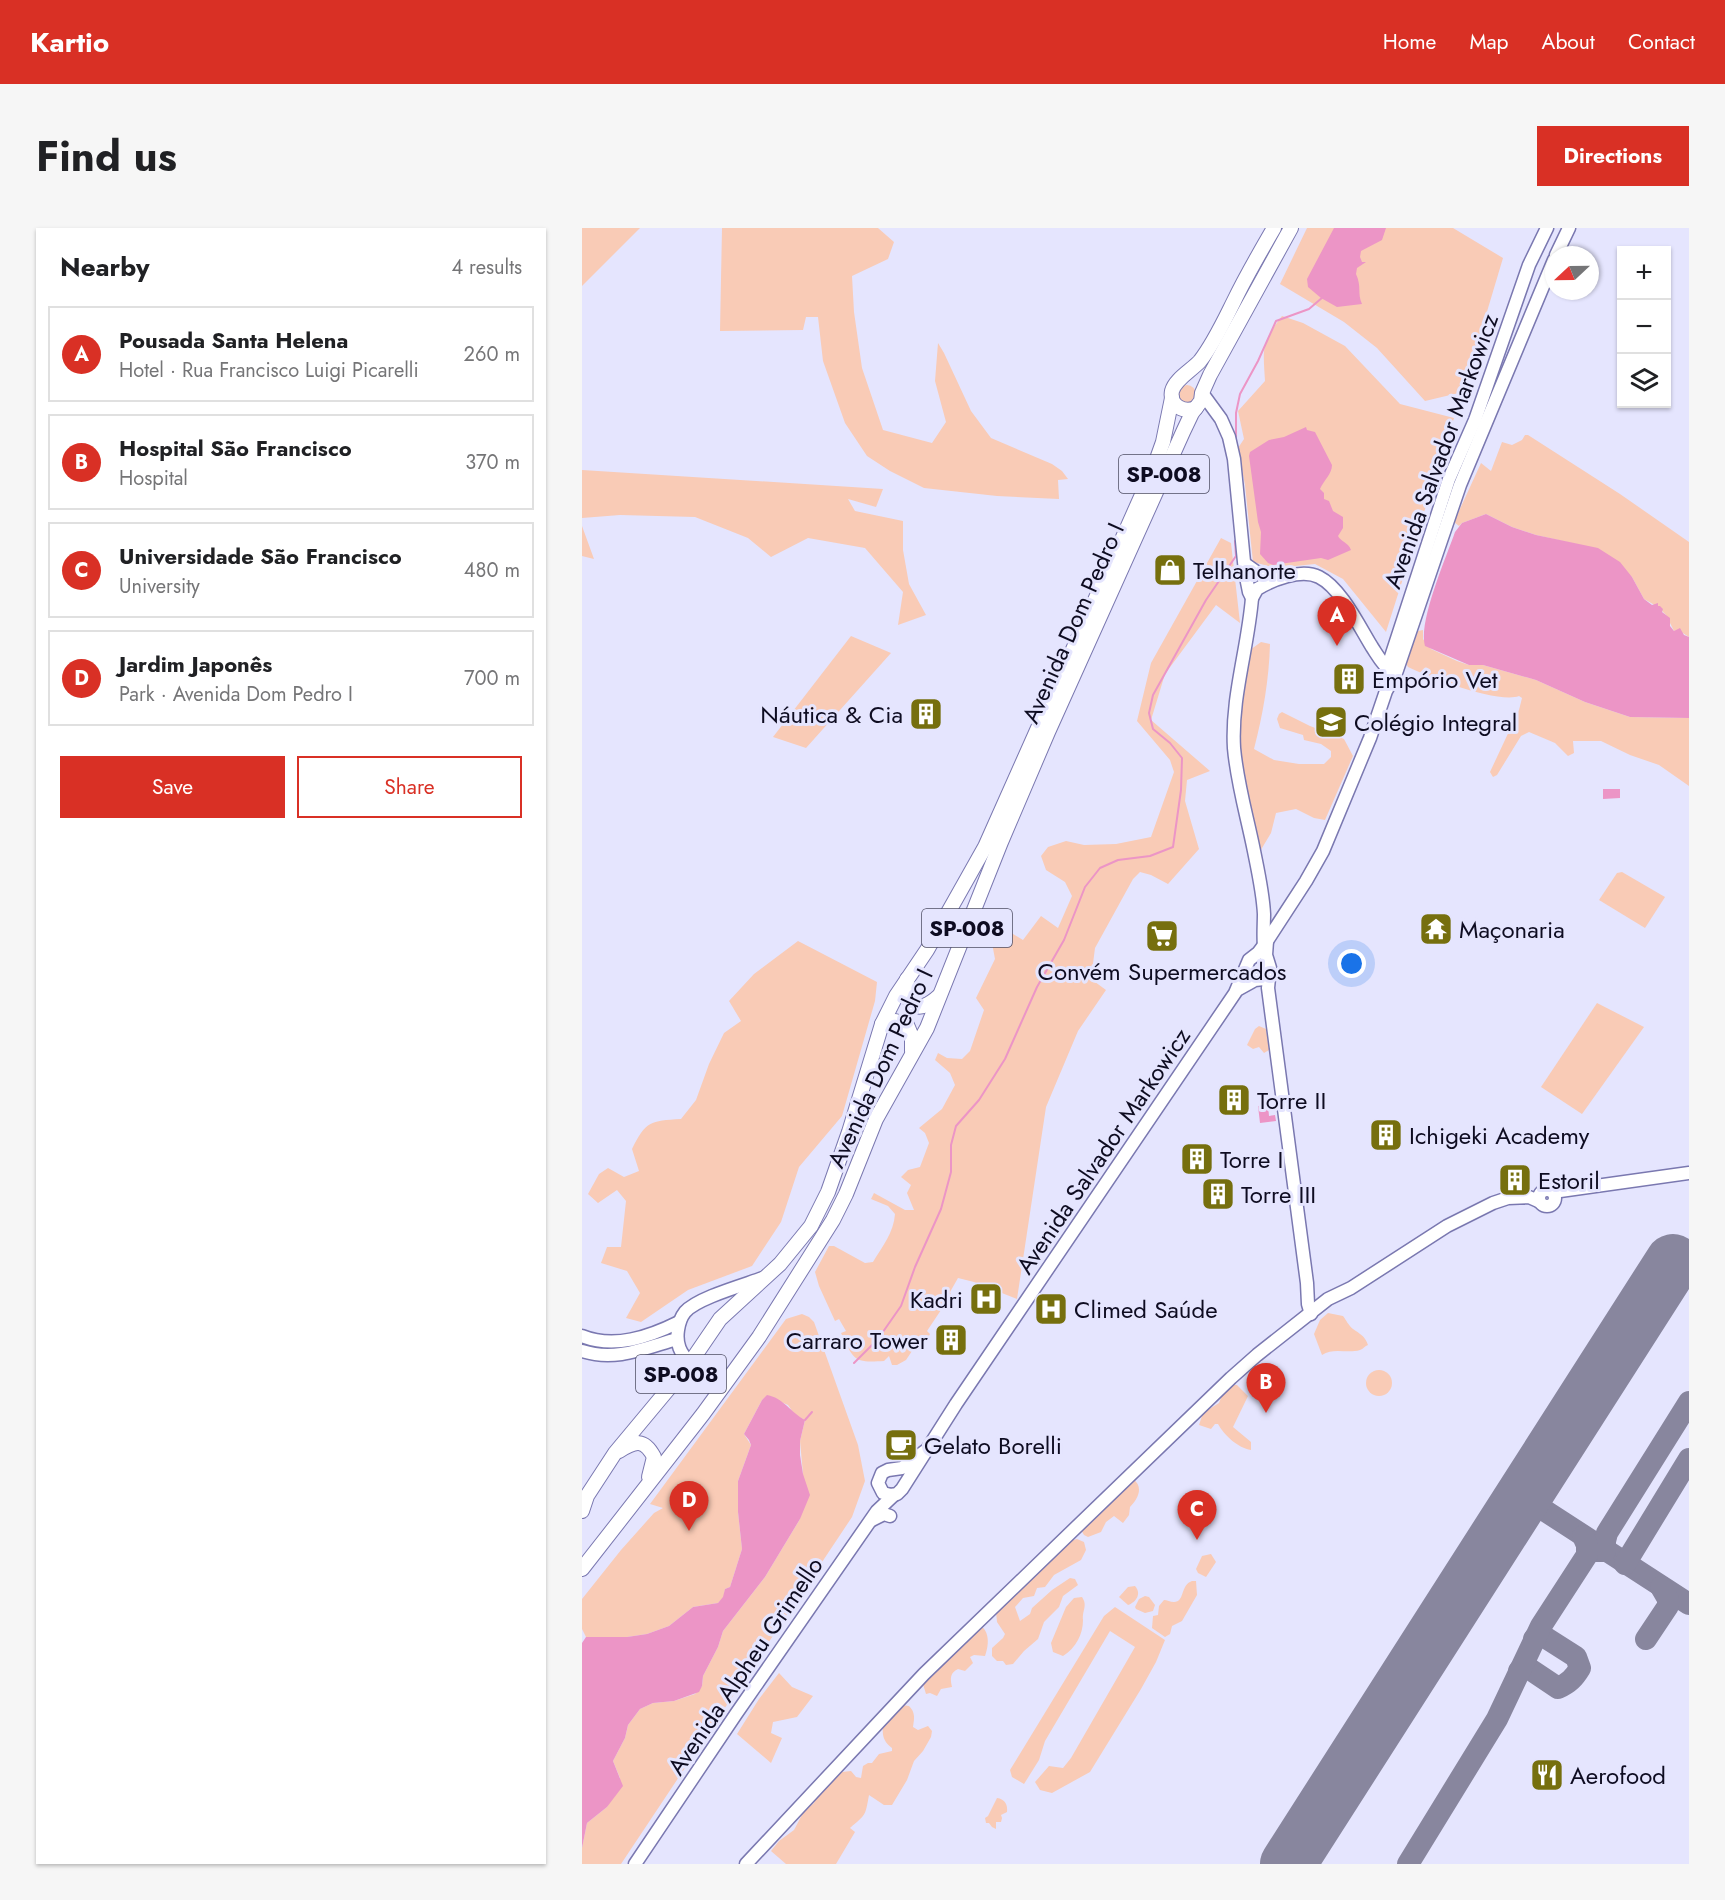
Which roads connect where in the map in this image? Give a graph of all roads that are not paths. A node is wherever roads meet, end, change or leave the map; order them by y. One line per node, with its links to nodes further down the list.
1 (1274, 228): 7 (main road, SP-008)
2 (1291, 228): 8 (main road, SP-008)
3 (1547, 228): 15 (street, Avenida Salvador Markowicz)
4 (1569, 228): 5 (street)
5 (1560, 246)
6 (1545, 282): 15 (street, Avenida Salvador Markowicz)
7 (1179, 382): 8 (main road); 9 (main road, SP-008)
8 (1202, 393): 10 (main road, SP-008); 11 (street)
9 (1172, 398): 10 (main road); 23 (main road, Avenida Dom Pedro I / SP-008)
10 (1196, 408): 11 (street); 27 (main road, Avenida Dom Pedro I / SP-008)
11 (1217, 414): 12 (street)
12 (1245, 564): 13 (street); 14 (street)
13 (1283, 578): 14 (street); 15 (street)
14 (1252, 598): 16 (street)
15 (1392, 671): 17 (street, Avenida Salvador Markowicz)
16 (1264, 916): 17 (street); 18 (street)
17 (1280, 920): 18 (street, Avenida Salvador Markowicz)
18 (1265, 944): 19 (street, Avenida Salvador Markowicz); 20 (street)
19 (1254, 956): 20 (street); 21 (street)
20 (1267, 960): 22 (street)
21 (1246, 969): 24 (street); 25 (street)
22 (1270, 973): 24 (street); 26 (street)
23 (907, 977): 27 (main road); 28 (main road, Avenida Dom Pedro I / SP-008)
24 (1255, 980): 25 (street); 26 (street)
25 (1238, 990): 40 (street, Avenida Salvador Markowicz)
26 (1269, 993): 32 (street)
27 (940, 995): 29 (main road, Avenida Dom Pedro I / SP-008)
28 (882, 1024): 29 (main road); 31 (main road, Avenida Dom Pedro I / SP-008)
29 (912, 1053): 43 (main road, Avenida Dom Pedro I / SP-008)
30 (1689, 1173): 33 (street)
31 (767, 1277): 35 (street); 39 (main road, Avenida Dom Pedro I / SP-008)
32 (1307, 1283): 33 (street); 34 (street)
33 (1328, 1299): 34 (street)
34 (1311, 1314): 50 (street)
35 (679, 1322): 36 (street); 37 (street)
36 (582, 1336)
37 (676, 1339): 38 (street); 39 (street)
38 (582, 1351)
39 (690, 1363): 41 (main road, Avenida Dom Pedro I / SP-008)
40 (925, 1451): 42 (street); 44 (street, Avenida Salvador Markowicz)
41 (615, 1453): 43 (main road); 45 (main road, Avenida Dom Pedro I / SP-008)
42 (894, 1471): 44 (street); 44 (street)
43 (647, 1485): 48 (main road, Avenida Dom Pedro I / SP-008)
44 (899, 1490): 47 (street, Avenida Alpheu Grimello)
45 (582, 1511)
46 (890, 1516): 47 (street)
47 (872, 1520): 49 (street, Avenida Alpheu Grimello)
48 (582, 1569)
49 (635, 1864)
50 (746, 1864)

